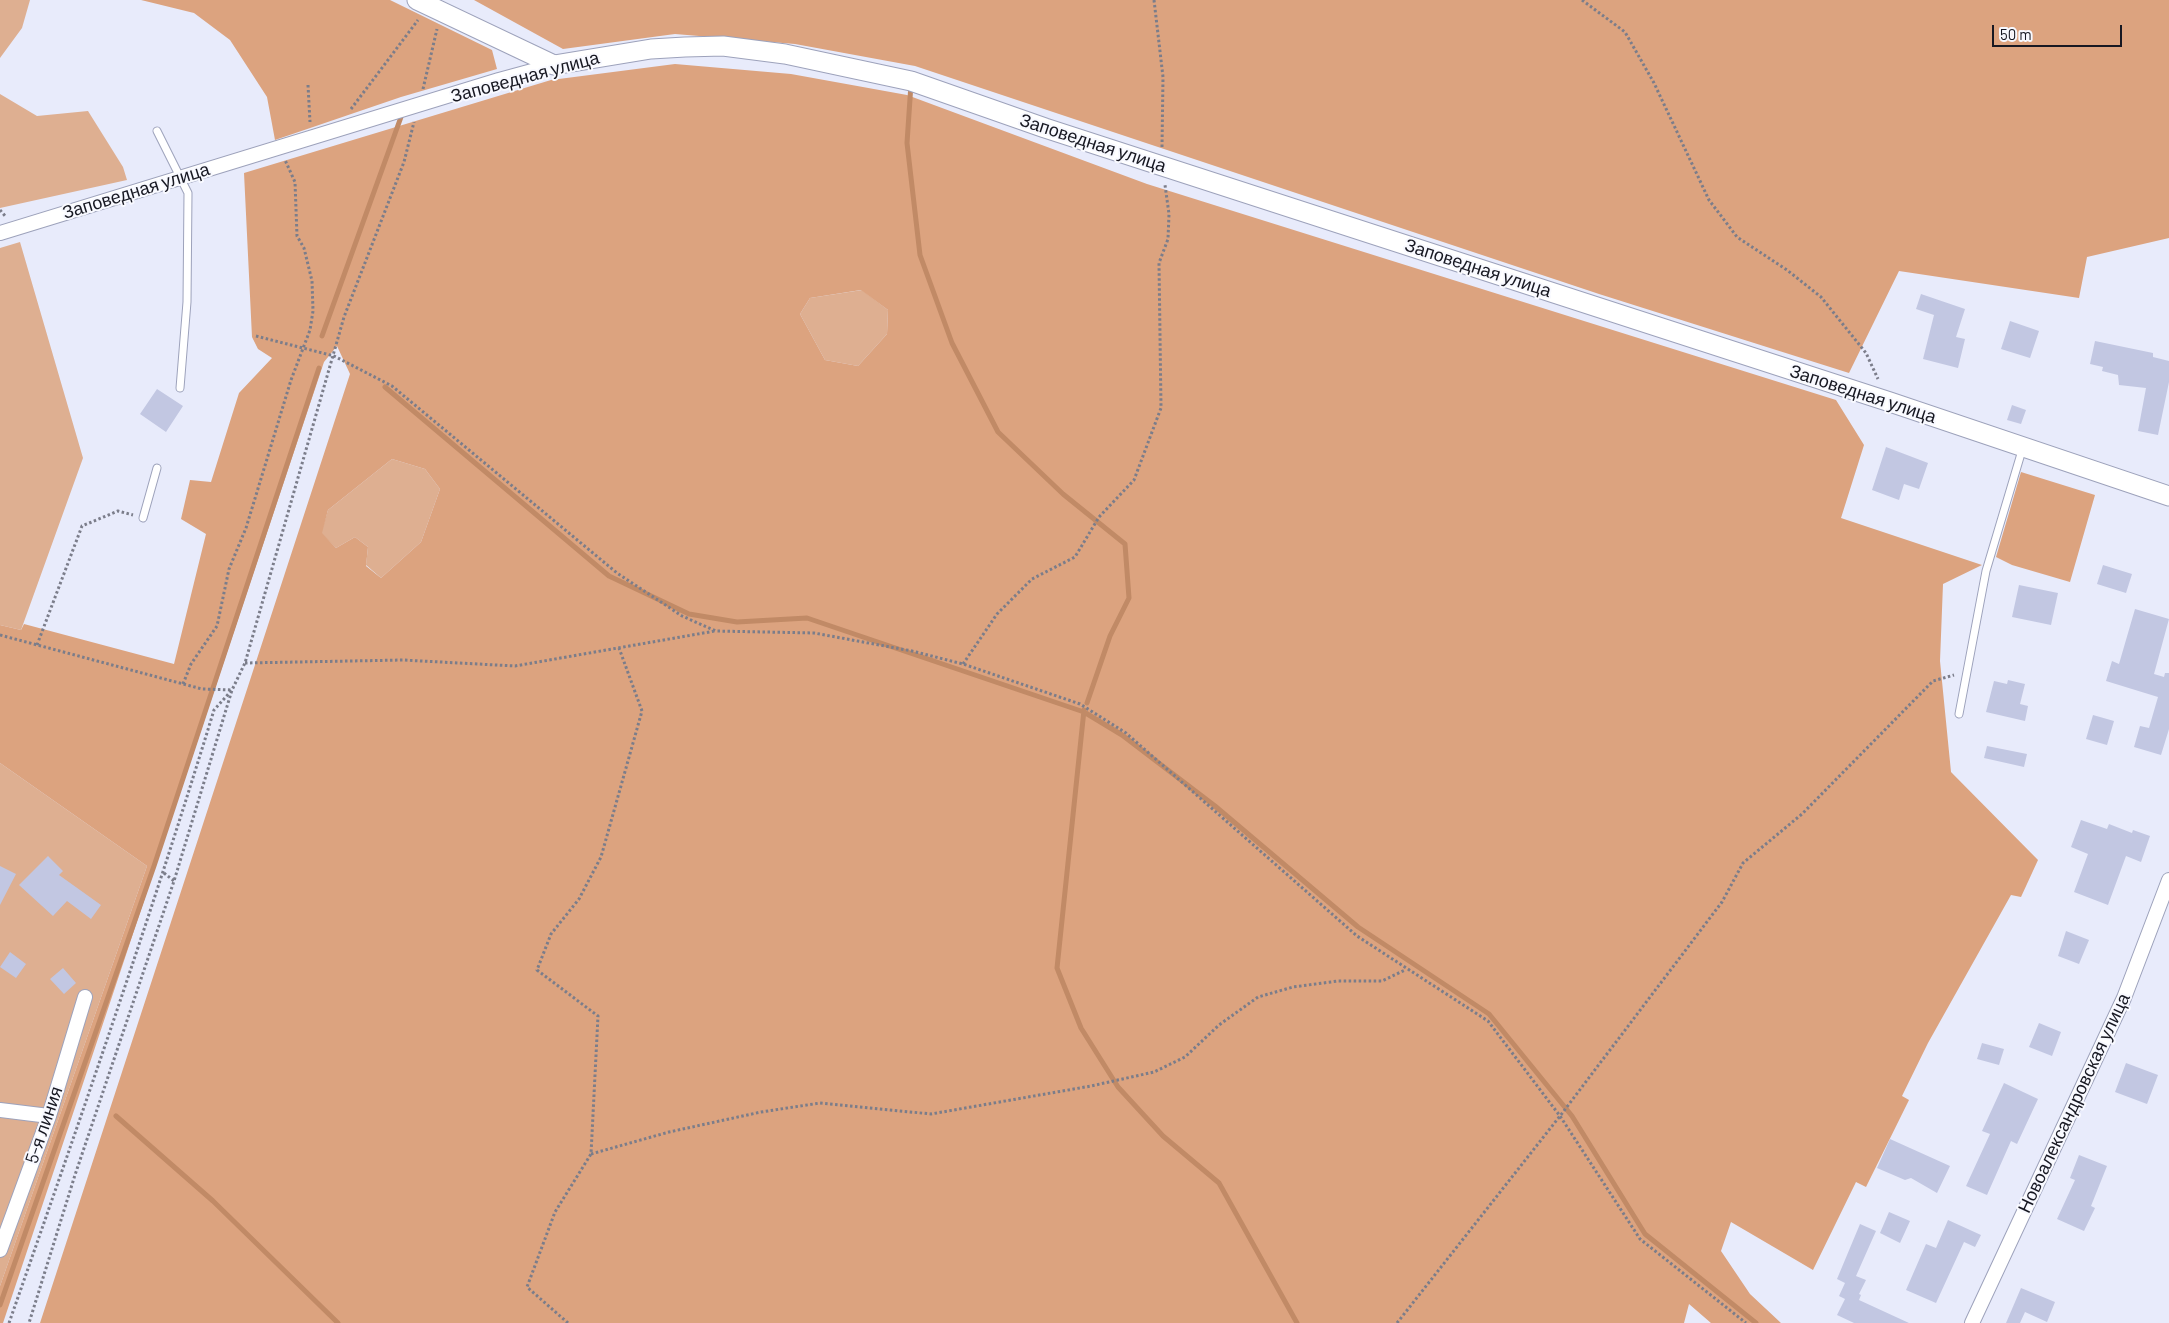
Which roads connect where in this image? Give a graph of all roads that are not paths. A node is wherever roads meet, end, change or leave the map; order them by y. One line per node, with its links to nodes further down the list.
1 (429, 5): 2 (street)
2 (554, 65): 4 (street, Заповедная улица); 7 (street, Заповедная улица)
3 (156, 131): 4 (lane)
4 (181, 177): 5 (street, Заповедная улица); 6 (lane)
5 (0, 233)
6 (180, 388)
7 (2023, 447): 9 (street, Заповедная улица); 11 (lane)
8 (157, 468): 10 (lane)
9 (2169, 496)
10 (143, 518)
11 (1959, 714)
12 (2169, 880): 17 (street, Новоалександровская улица)
13 (85, 997): 15 (street, 5-я линия)
14 (0, 1110): 15 (street)
15 (49, 1116): 16 (street, 5-я линия)
16 (0, 1250)
17 (1972, 1323)

